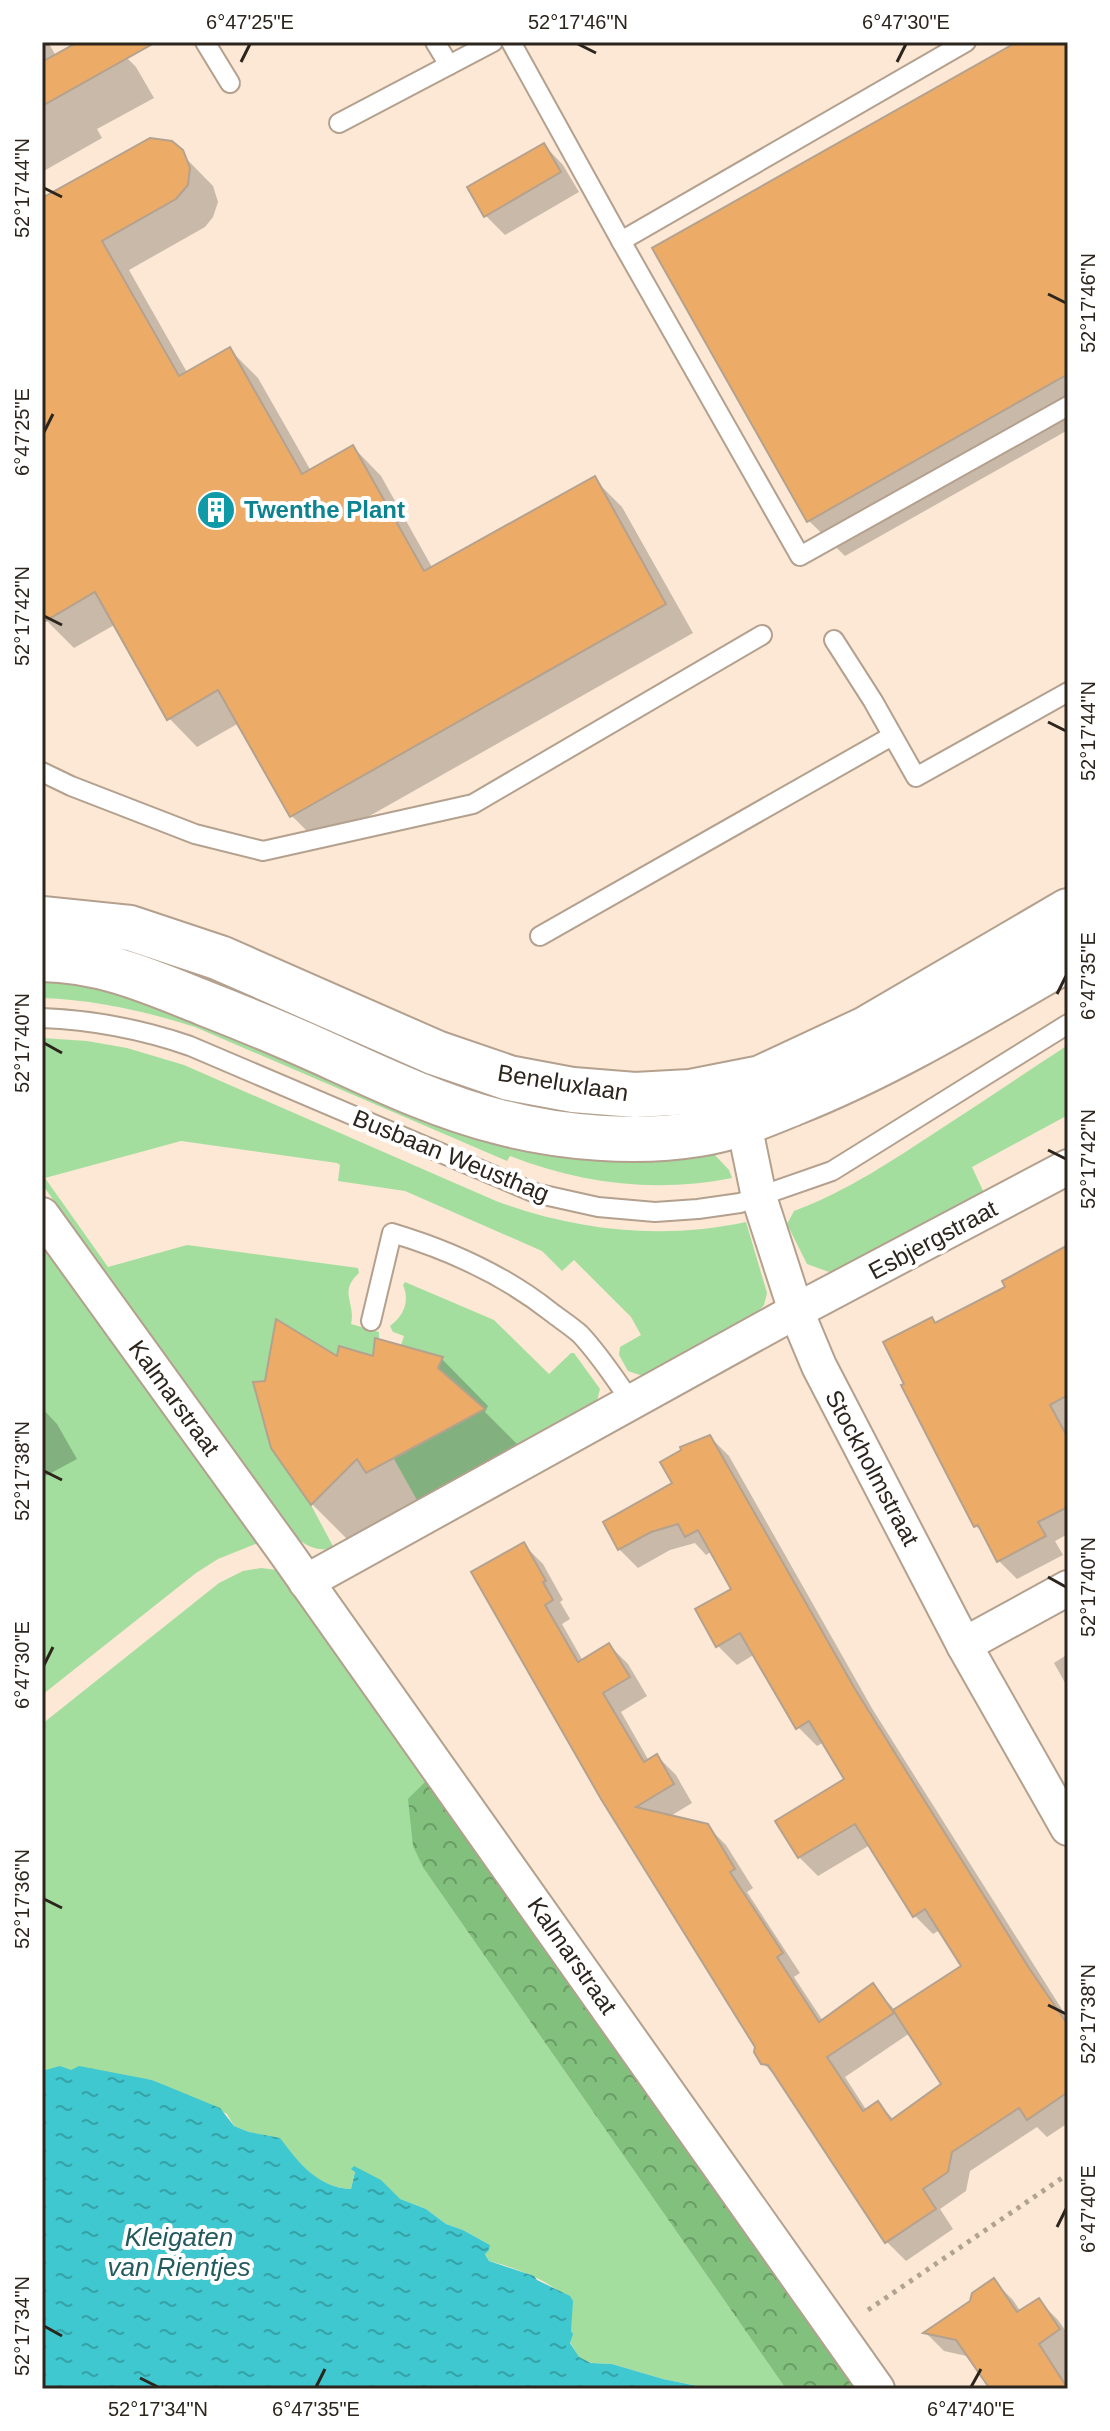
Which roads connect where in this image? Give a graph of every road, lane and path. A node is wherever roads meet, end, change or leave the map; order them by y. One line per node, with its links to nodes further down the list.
1 (205, 42): 7 (lane)
2 (435, 42): 6 (lane)
3 (493, 42): 6 (lane)
4 (511, 42): 9 (lane)
5 (966, 42): 9 (lane)
6 (449, 65): 8 (lane)
7 (230, 83)
8 (339, 123)
9 (621, 241): 10 (lane)
10 (1068, 406)
11 (762, 635): 15 (lane)
12 (834, 640): 14 (lane)
13 (1068, 692): 14 (lane)
14 (892, 736): 18 (lane)
15 (42, 772)
16 (1068, 911): 23 (street, Beneluxlaan)
17 (42, 919): 23 (street, Beneluxlaan)
18 (540, 936)
19 (42, 959): 23 (street, Beneluxlaan)
20 (1068, 959): 23 (street, Beneluxlaan)
21 (42, 1018): 25 (lane, Busbaan Weusthag)
22 (1068, 1024): 25 (lane, Busbaan Weusthag)
23 (739, 1103): 25 (street, Stockholmstraat)
24 (1068, 1167): 27 (street, Esbjergstraat)
25 (759, 1197): 27 (street, Stockholmstraat)
26 (42, 1215): 30 (street, Kalmarstraat)
27 (796, 1311): 29 (street); 32 (street, Stockholmstraat)
28 (371, 1321): 29 (lane)
29 (632, 1403): 30 (street)
30 (306, 1582): 35 (street, Kalmarstraat)
31 (1068, 1588): 32 (street)
32 (964, 1645): 33 (street, Stockholmstraat)
33 (1068, 1828)
34 (1068, 2174): 35 (path)
35 (837, 2331): 36 (street, Kalmarstraat)
36 (877, 2389)

